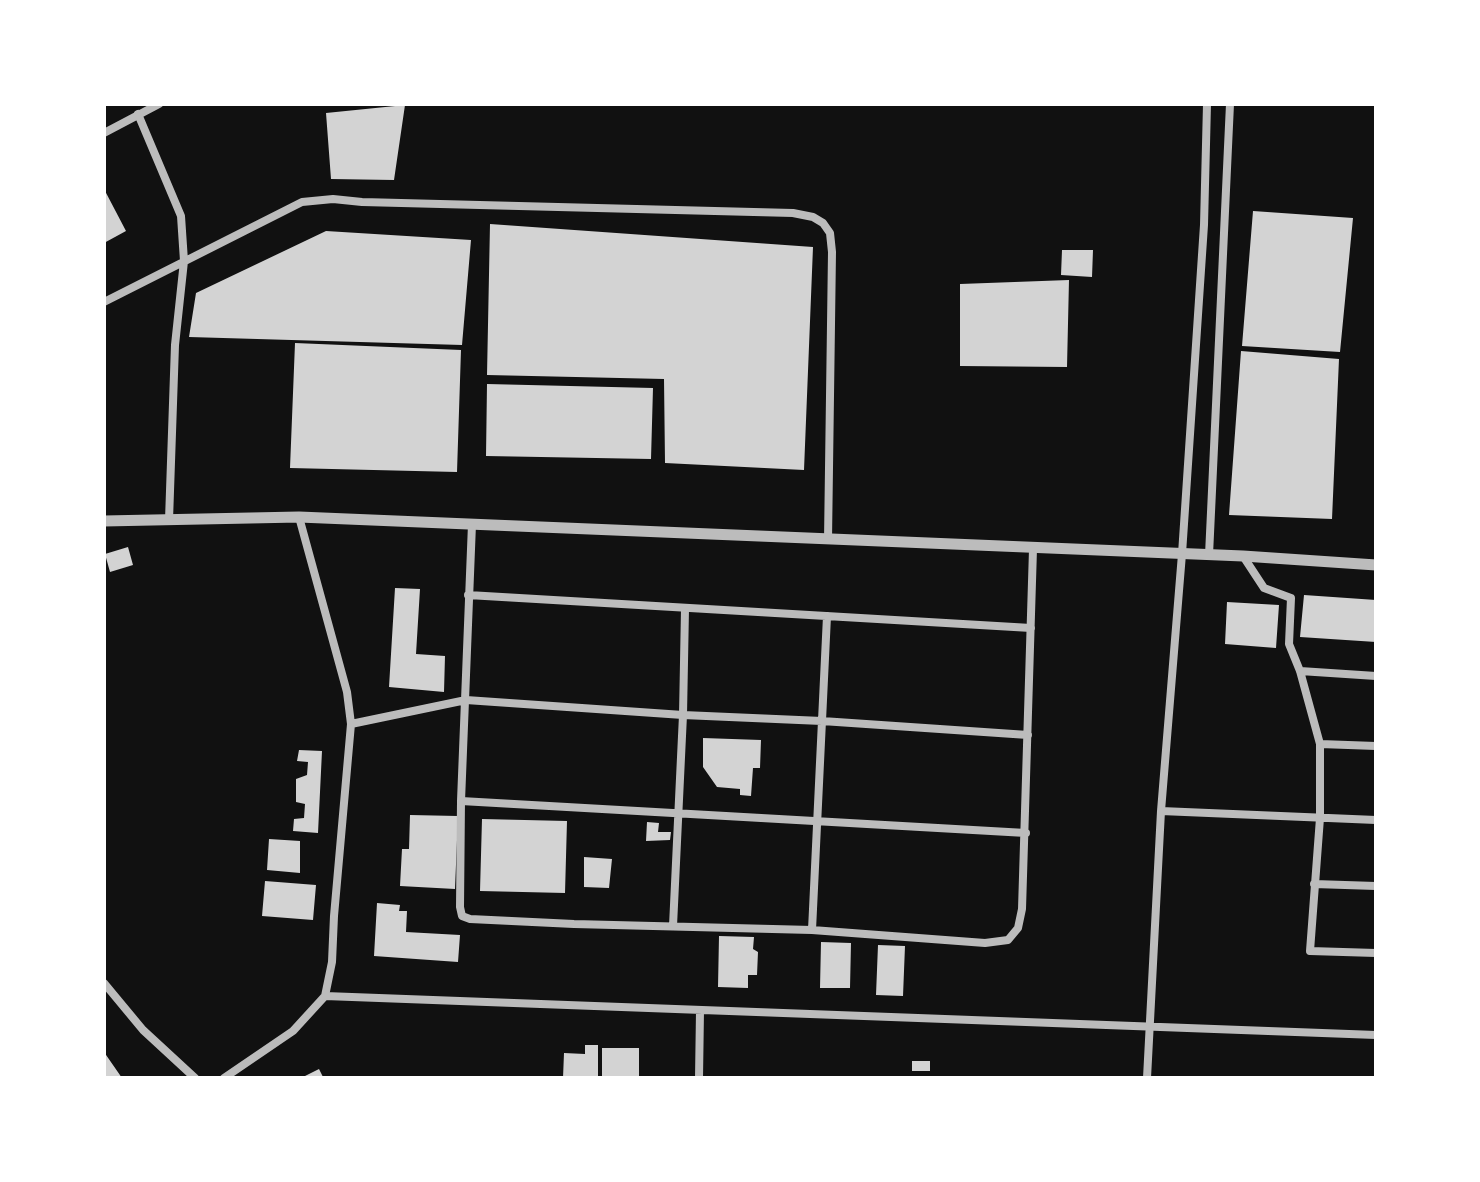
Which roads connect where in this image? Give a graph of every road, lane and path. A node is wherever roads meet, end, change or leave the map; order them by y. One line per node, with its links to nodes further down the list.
1 (159, 104): 4 (street)
2 (1207, 104): 14 (street)
3 (1230, 104): 15 (street)
4 (138, 114): 5 (street); 6 (street)
5 (104, 133)
6 (184, 261): 7 (street); 9 (street); 12 (street)
7 (104, 302)
8 (299, 517): 9 (street); 11 (street); 27 (street)
9 (169, 520): 10 (street)
10 (104, 521)
11 (472, 524): 12 (street); 18 (street)
12 (828, 540): 13 (street)
13 (1033, 549): 14 (street); 21 (street)
14 (1182, 554): 15 (street); 32 (street)
15 (1209, 555): 16 (street)
16 (1243, 556): 17 (street); 22 (street)
17 (1376, 565)
18 (468, 595): 19 (street); 24 (street)
19 (685, 609): 20 (street); 25 (street)
20 (827, 616): 21 (street); 26 (street)
21 (1031, 628): 28 (street)
22 (1300, 671): 23 (street); 29 (street)
23 (1376, 676)
24 (466, 700): 25 (street); 27 (street); 31 (street)
25 (683, 715): 26 (street); 33 (street)
26 (822, 721): 28 (street); 36 (street)
27 (351, 724): 44 (street)
28 (1028, 735): 37 (street)
29 (1320, 744): 30 (street); 34 (street)
30 (1376, 746)
31 (461, 801): 33 (street); 40 (street)
32 (1161, 811): 34 (street); 46 (street)
33 (677, 813): 36 (street); 40 (street)
34 (1320, 818): 35 (street); 38 (street)
35 (1376, 820)
36 (817, 822): 37 (street); 41 (street)
37 (1026, 833): 41 (street)
38 (1314, 884): 39 (street); 42 (street)
39 (1376, 886)
40 (673, 926): 41 (street)
41 (812, 930)
42 (1376, 953)
43 (104, 983): 48 (street)
44 (325, 996): 45 (street); 49 (street)
45 (700, 1011): 46 (street); 50 (street)
46 (1149, 1028): 47 (street); 51 (street)
47 (1376, 1035)
48 (195, 1078)
49 (224, 1078)
50 (699, 1078)
51 (1147, 1078)

